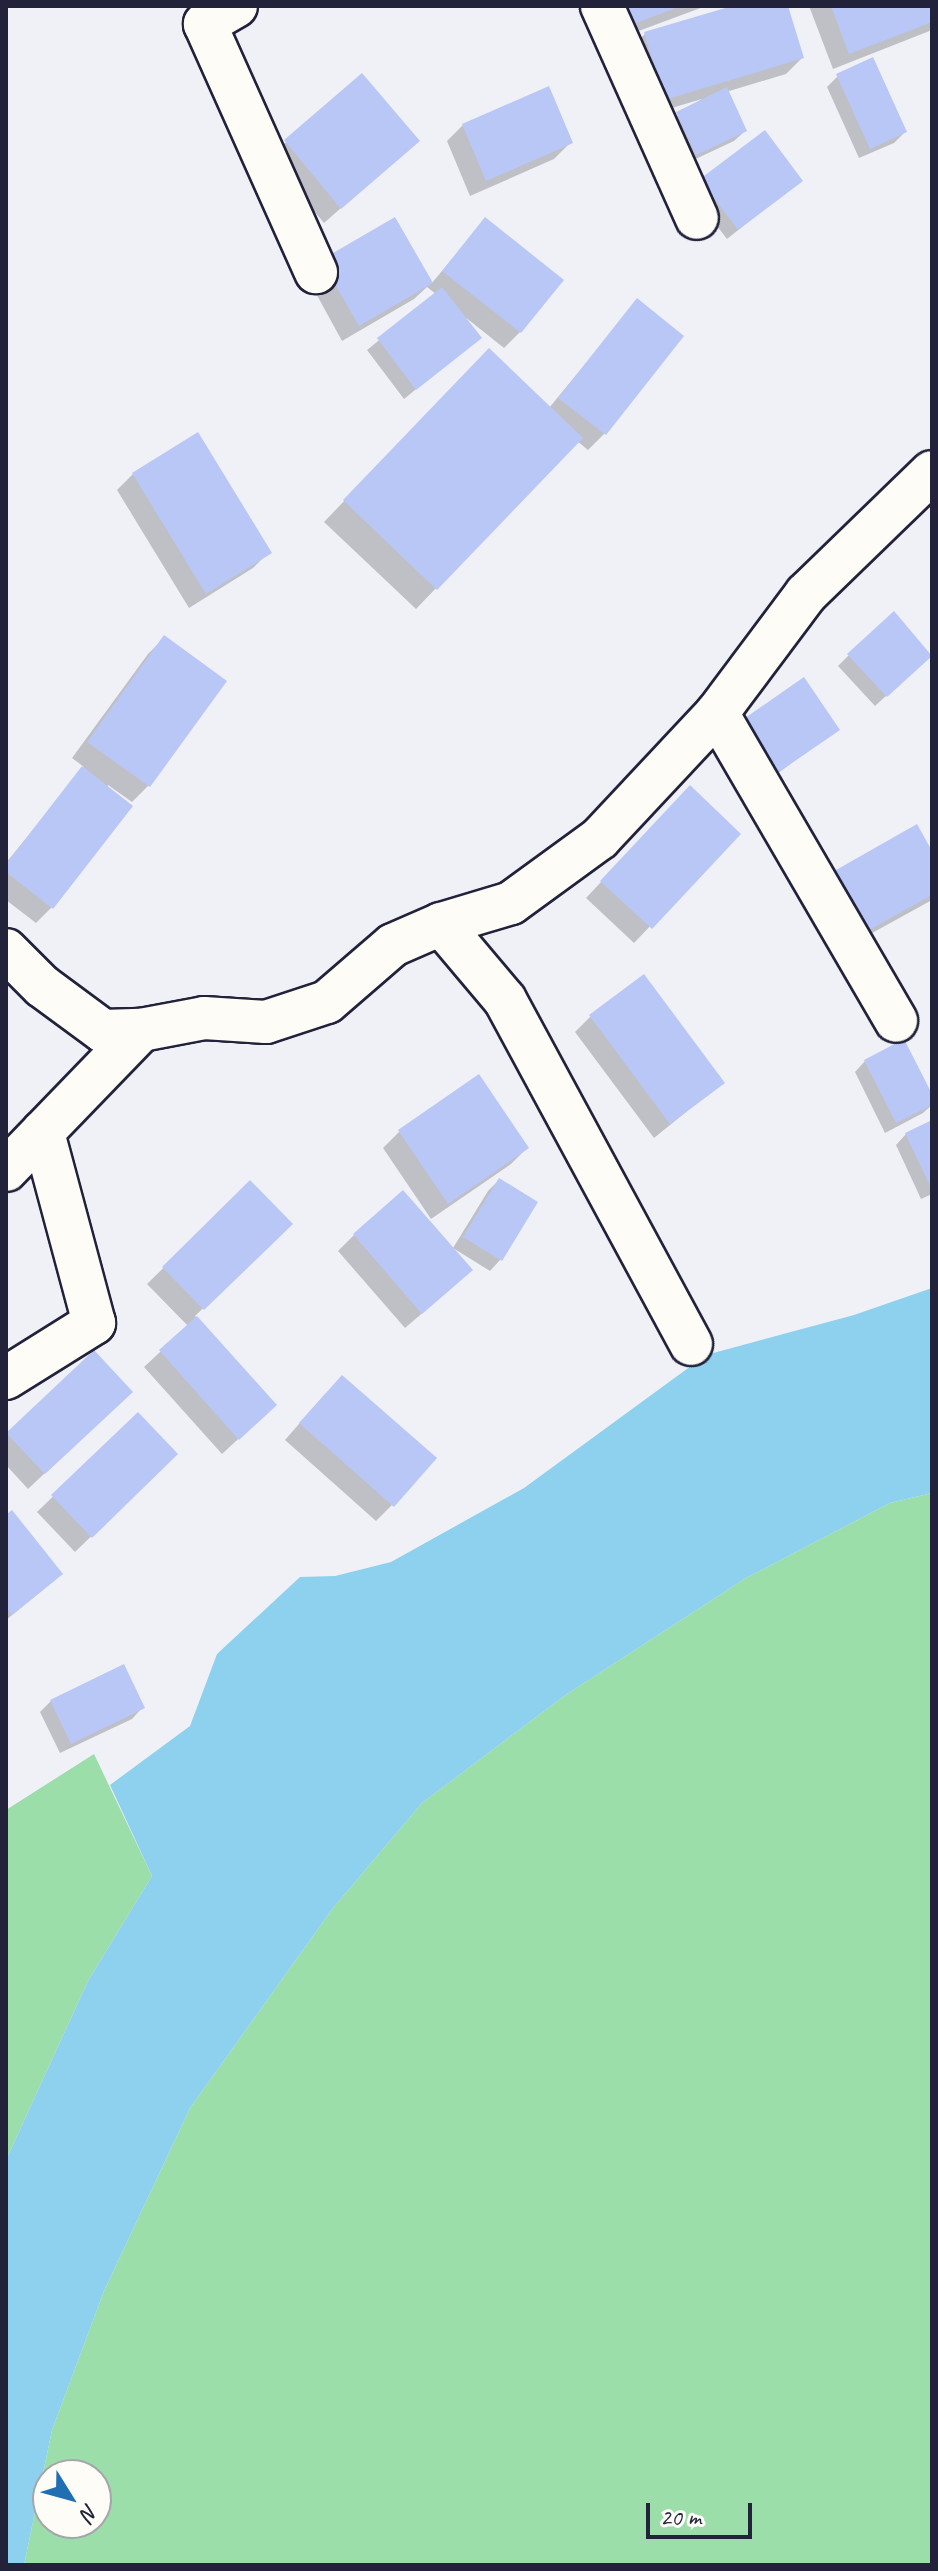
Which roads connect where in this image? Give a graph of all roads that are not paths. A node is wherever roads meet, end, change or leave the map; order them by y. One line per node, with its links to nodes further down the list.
1 (236, 6): 4 (street)
2 (602, 6): 3 (street)
3 (697, 218)
4 (316, 272)
5 (932, 472): 6 (street)
6 (717, 713): 7 (street); 9 (street)
7 (441, 924): 10 (street); 13 (street)
8 (6, 950): 10 (street)
9 (896, 1021)
10 (141, 1030): 11 (street)
11 (43, 1132): 12 (street); 14 (street)
12 (6, 1170)
13 (691, 1344)
14 (6, 1378)

